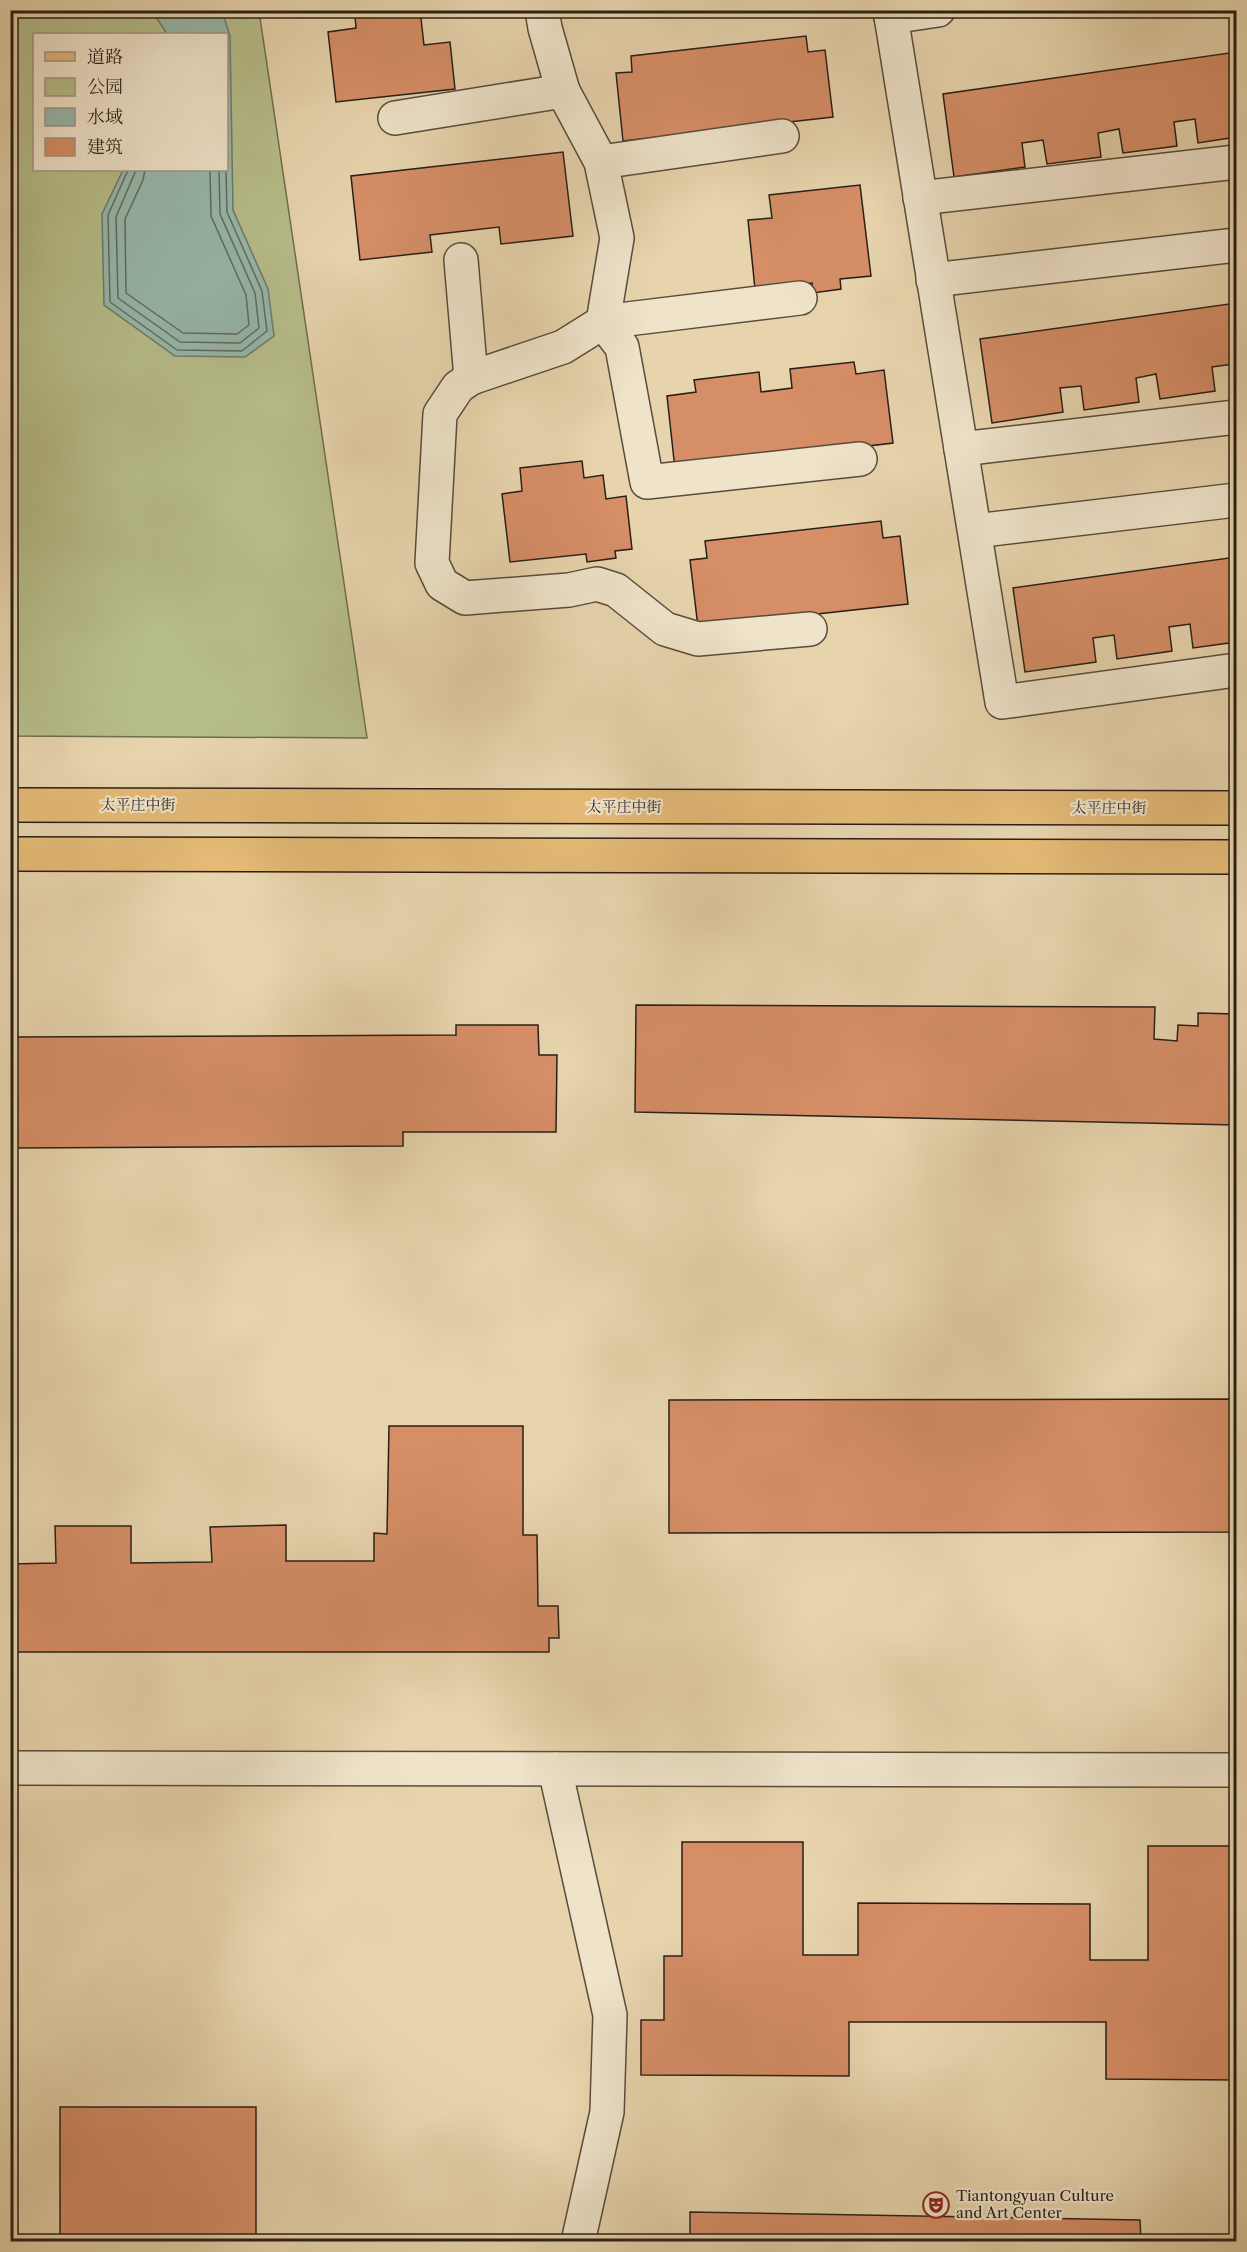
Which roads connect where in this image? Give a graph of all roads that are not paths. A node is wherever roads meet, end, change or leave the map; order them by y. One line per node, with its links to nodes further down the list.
1 (542, 10): 4 (street)
2 (938, 10): 3 (street)
3 (890, 14): 9 (street)
4 (563, 92): 5 (street); 7 (street)
5 (394, 118)
6 (782, 136): 7 (street)
7 (601, 162): 14 (street)
8 (1236, 162): 9 (street)
9 (920, 198): 12 (street)
10 (1236, 245): 12 (street)
11 (461, 260): 15 (street)
12 (933, 280): 17 (street)
13 (800, 298): 14 (street)
14 (603, 322): 15 (street); 18 (street)
15 (471, 378): 21 (street)
16 (1236, 417): 17 (street)
17 (961, 449): 20 (street)
18 (861, 459)
19 (1236, 500): 20 (street)
20 (975, 531): 22 (street)
21 (810, 629)
22 (1236, 670)
23 (10, 805): 24 (main road, 太平庄中街)
24 (1236, 808)
25 (10, 854): 26 (main road)
26 (1236, 857)
27 (10, 1768): 28 (street)
28 (555, 1769): 29 (street); 30 (street)
29 (1236, 1770)
30 (578, 2241)

